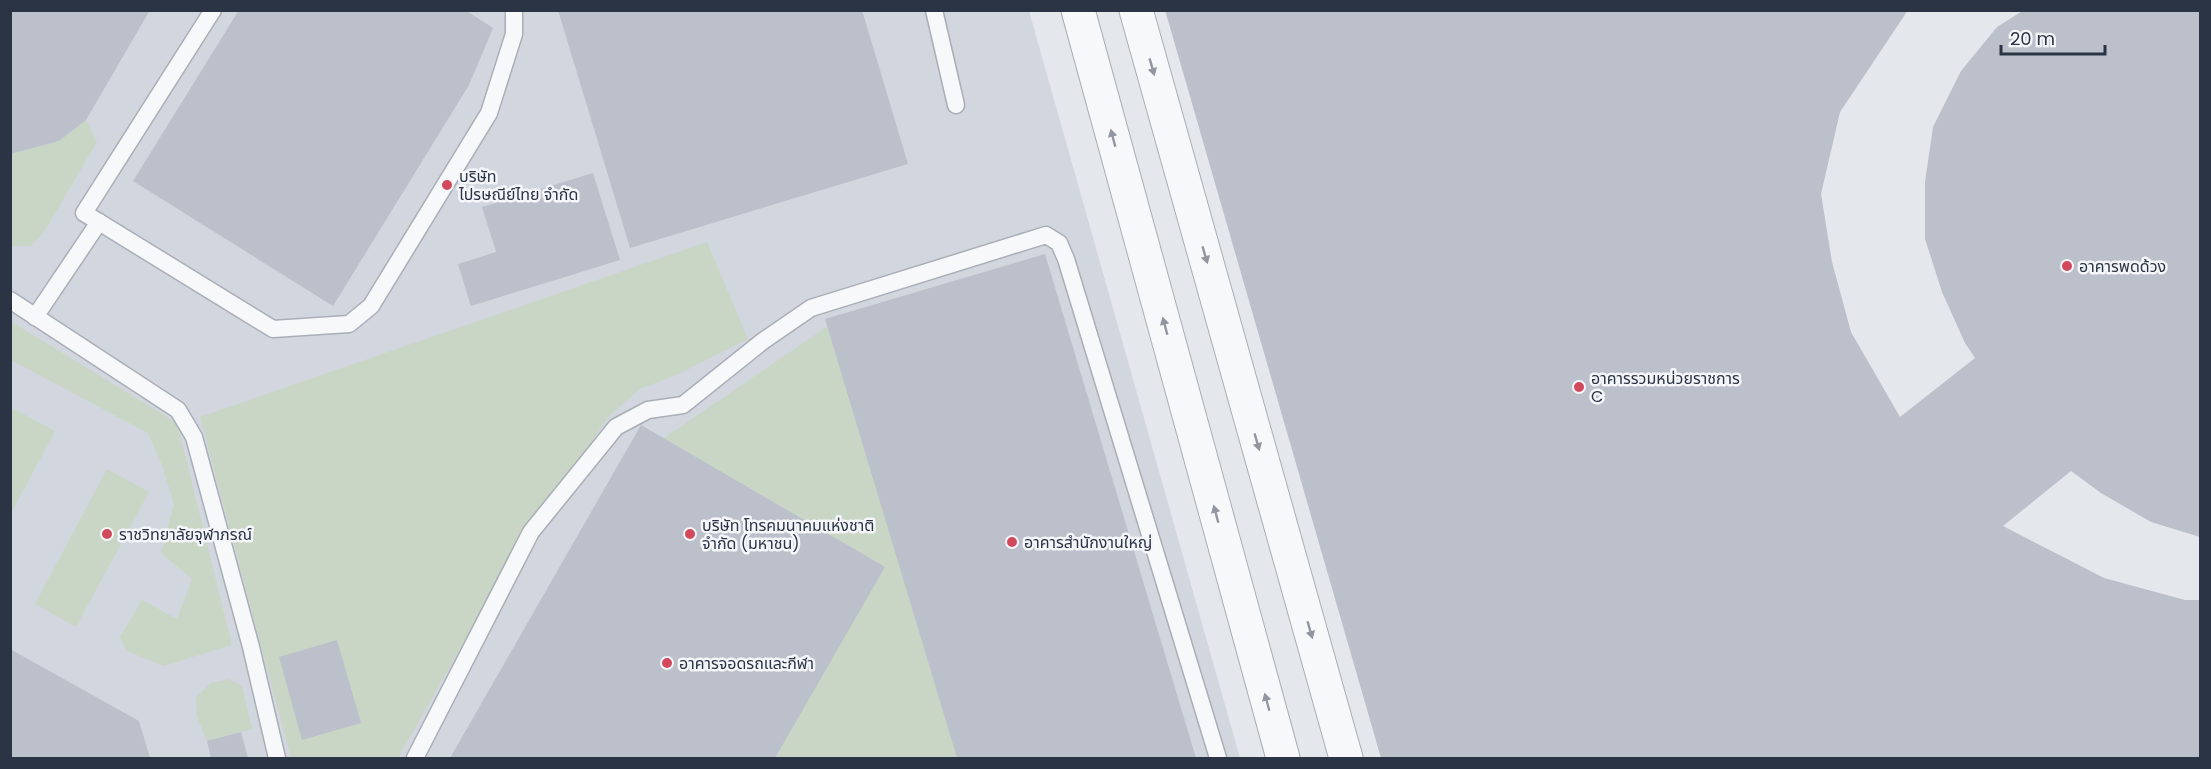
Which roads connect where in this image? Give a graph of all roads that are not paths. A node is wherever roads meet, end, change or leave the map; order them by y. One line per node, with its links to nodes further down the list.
1 (213, 10): 7 (lane)
2 (514, 10): 7 (lane)
3 (934, 10): 6 (lane)
4 (1078, 10): 13 (street, one-way to 4)
5 (1136, 10): 14 (street, one-way to 14)
6 (956, 105)
7 (99, 222): 9 (lane)
8 (10, 300): 9 (lane)
9 (35, 317): 10 (lane)
10 (277, 759)
11 (415, 759): 12 (lane)
12 (1218, 759)
13 (1283, 759)
14 (1346, 759)

